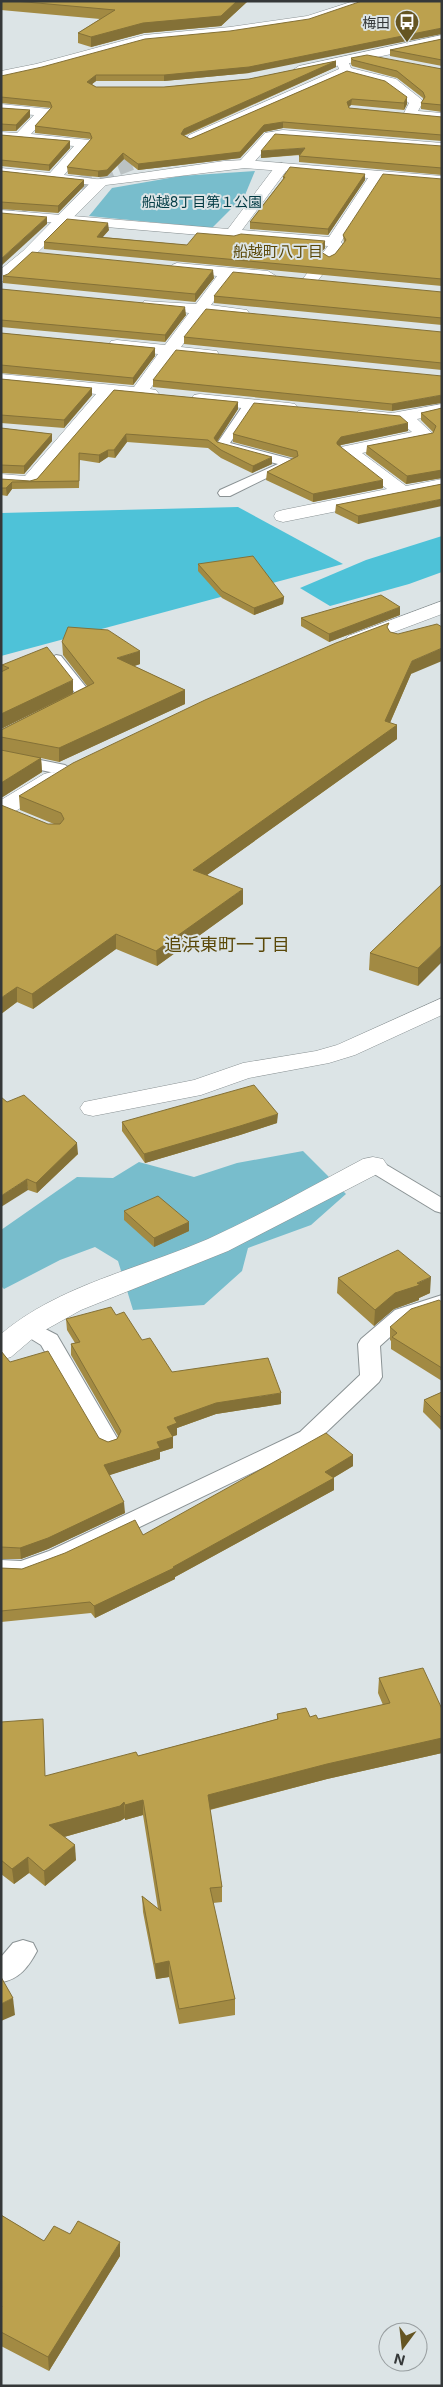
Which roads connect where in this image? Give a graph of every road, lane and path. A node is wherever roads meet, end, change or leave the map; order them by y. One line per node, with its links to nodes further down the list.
1 (367, 1): 6 (street)
2 (442, 39): 3 (street)
3 (367, 56): 4 (lane); 5 (street)
4 (394, 61)
5 (344, 66): 7 (street); 9 (street); 12 (street)
6 (1, 74)
7 (283, 74)
8 (1, 108): 11 (street)
9 (442, 117)
10 (1, 136): 11 (street)
11 (20, 138): 18 (street)
12 (190, 140)
13 (442, 147): 14 (street)
14 (246, 164): 15 (street); 20 (street)
15 (282, 167): 17 (street); 23 (street)
16 (1, 172): 18 (street)
17 (377, 175): 19 (street); 24 (street)
18 (55, 177): 20 (street)
19 (442, 180)
20 (98, 184): 22 (street)
21 (1, 214): 22 (street)
22 (63, 219): 23 (street); 25 (street)
23 (232, 233): 24 (street)
24 (333, 242): 30 (street)
25 (28, 254): 26 (street); 29 (street)
26 (47, 256)
27 (162, 266): 28 (street)
28 (228, 272): 30 (street); 33 (street)
29 (1, 277)
30 (310, 280): 31 (street)
31 (329, 281)
32 (134, 303): 33 (street)
33 (201, 309): 34 (street); 36 (street)
34 (258, 315)
35 (100, 344): 36 (street)
36 (170, 351): 37 (street); 40 (street)
37 (228, 356)
38 (1, 380): 39 (street)
39 (108, 390): 40 (street); 49 (street)
40 (138, 393): 41 (street)
41 (166, 396)
42 (185, 398): 43 (street)
43 (250, 404): 44 (street); 53 (lane)
44 (307, 410)
45 (442, 410): 47 (street)
46 (345, 413): 47 (street)
47 (404, 416): 52 (street)
48 (51, 434): 49 (street)
49 (70, 436): 50 (street)
50 (1, 479)
51 (442, 484): 52 (street)
52 (401, 491): 54 (street)
53 (225, 493)
54 (283, 516)
55 (442, 607): 56 (street)
56 (442, 628)
57 (56, 659): 58 (lane)
58 (52, 712)
59 (1, 757): 60 (lane)
60 (73, 766): 61 (street)
61 (10, 814)
62 (442, 1005): 63 (street)
63 (93, 1108)
64 (373, 1165): 65 (lane); 67 (street)
65 (442, 1207)
66 (442, 1302): 70 (lane)
67 (28, 1327): 68 (street); 69 (lane)
68 (1, 1350)
69 (109, 1443)
70 (1, 1569)
71 (23, 1951): 72 (lane)
72 (1, 1970)

